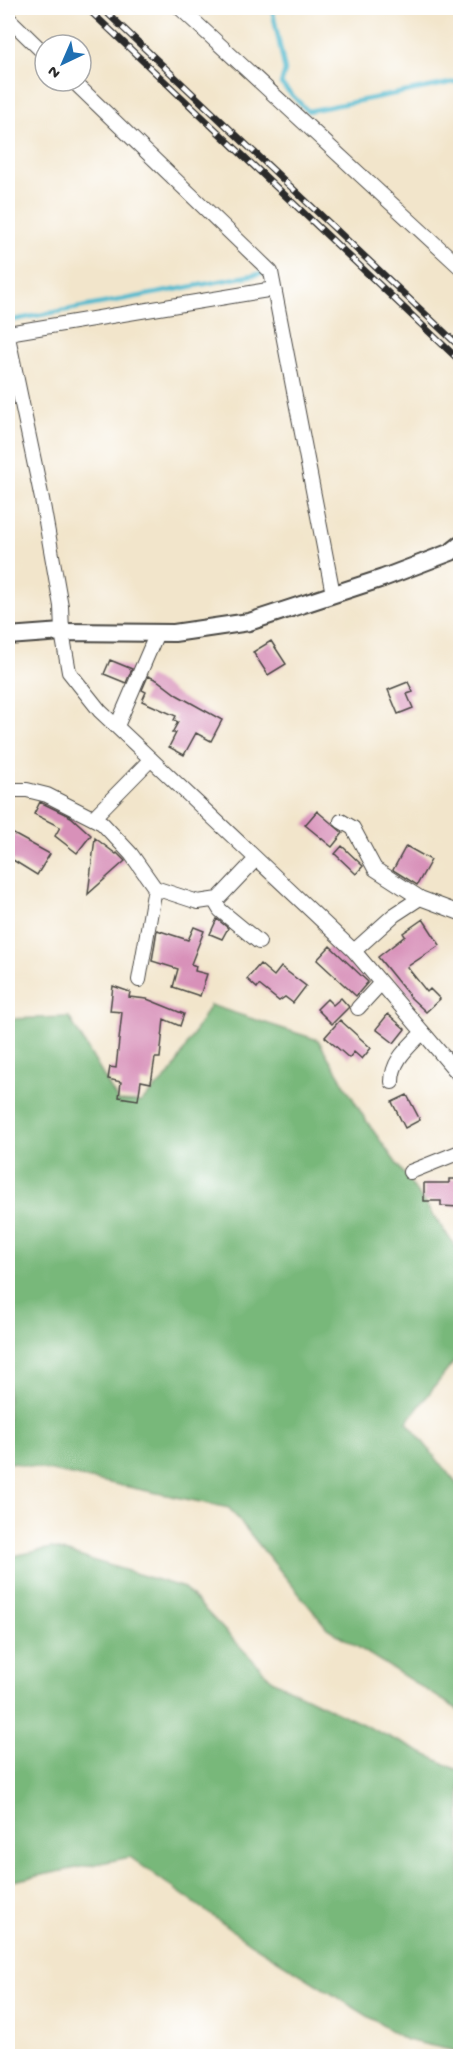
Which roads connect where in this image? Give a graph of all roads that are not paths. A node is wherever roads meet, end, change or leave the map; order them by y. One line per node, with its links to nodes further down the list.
1 (180, 8): 5 (street)
2 (8, 18): 3 (street)
3 (33, 42)
4 (86, 93): 6 (street)
5 (460, 267)
6 (274, 289): 7 (street); 9 (street)
7 (8, 335): 10 (street)
8 (460, 545): 9 (street)
9 (333, 594): 11 (street)
10 (62, 632): 11 (street); 12 (street); 13 (street)
11 (157, 633): 13 (street)
12 (8, 636)
13 (117, 726): 14 (street)
14 (151, 759): 16 (street); 18 (street)
15 (8, 790): 16 (street)
16 (93, 818): 19 (street)
17 (342, 821): 20 (street)
18 (256, 859): 21 (street); 24 (street)
19 (154, 888): 21 (street); 25 (street)
20 (420, 898): 22 (street); 24 (street)
21 (214, 900): 23 (street)
22 (460, 913)
23 (259, 942)
24 (354, 951): 26 (street)
25 (139, 980)
26 (381, 983): 27 (street); 28 (street)
27 (358, 1008)
28 (423, 1032): 29 (street); 30 (street)
29 (460, 1076)
30 (392, 1082)
31 (460, 1152): 32 (street)
32 (410, 1173)

